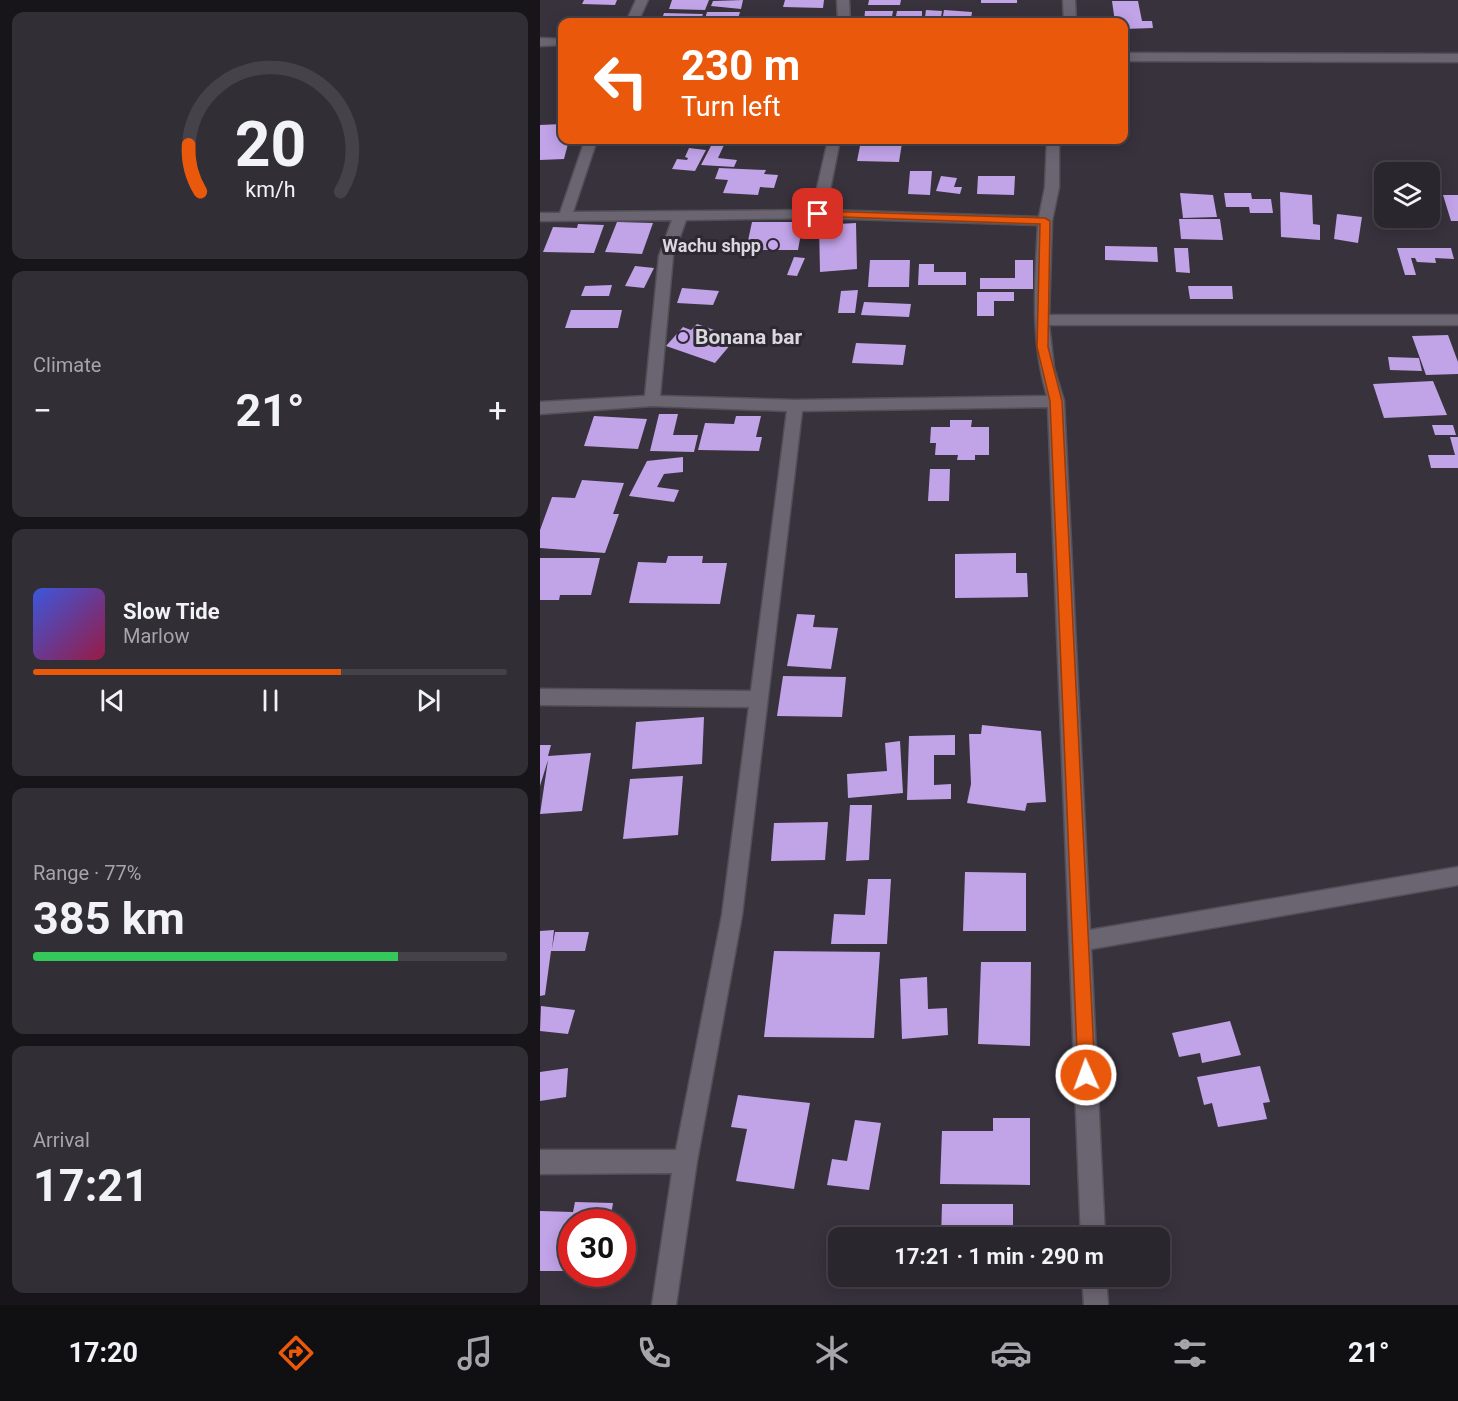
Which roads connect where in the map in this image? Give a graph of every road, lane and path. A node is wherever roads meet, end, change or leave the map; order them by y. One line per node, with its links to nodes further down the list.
1 (642, 0): 4 (street)
2 (843, 0): 5 (street)
3 (1069, 0): 6 (street)
4 (634, 18)
5 (844, 18)
6 (1070, 18)
7 (540, 42): 8 (street)
8 (558, 42)
9 (1128, 57): 10 (street)
10 (1458, 58)
11 (590, 144): 16 (street)
12 (833, 144): 14 (street)
13 (1053, 144): 18 (street)
14 (818, 214): 17 (street); 18 (street)
15 (540, 217): 16 (street)
16 (566, 217): 17 (street)
17 (680, 217): 21 (street)
18 (1045, 221): 19 (street)
19 (1041, 320): 20 (street); 22 (street)
20 (1458, 320)
21 (652, 401): 23 (street); 24 (street)
22 (1056, 401): 23 (street); 28 (street)
23 (795, 406): 26 (street)
24 (540, 408)
25 (540, 697): 26 (street)
26 (759, 699): 29 (street)
27 (1458, 876): 28 (street)
28 (1081, 942): 31 (street)
29 (686, 1161): 30 (street); 33 (street)
30 (540, 1162)
31 (1093, 1227)
32 (1095, 1287): 34 (street)
33 (664, 1305)
34 (1096, 1305)

